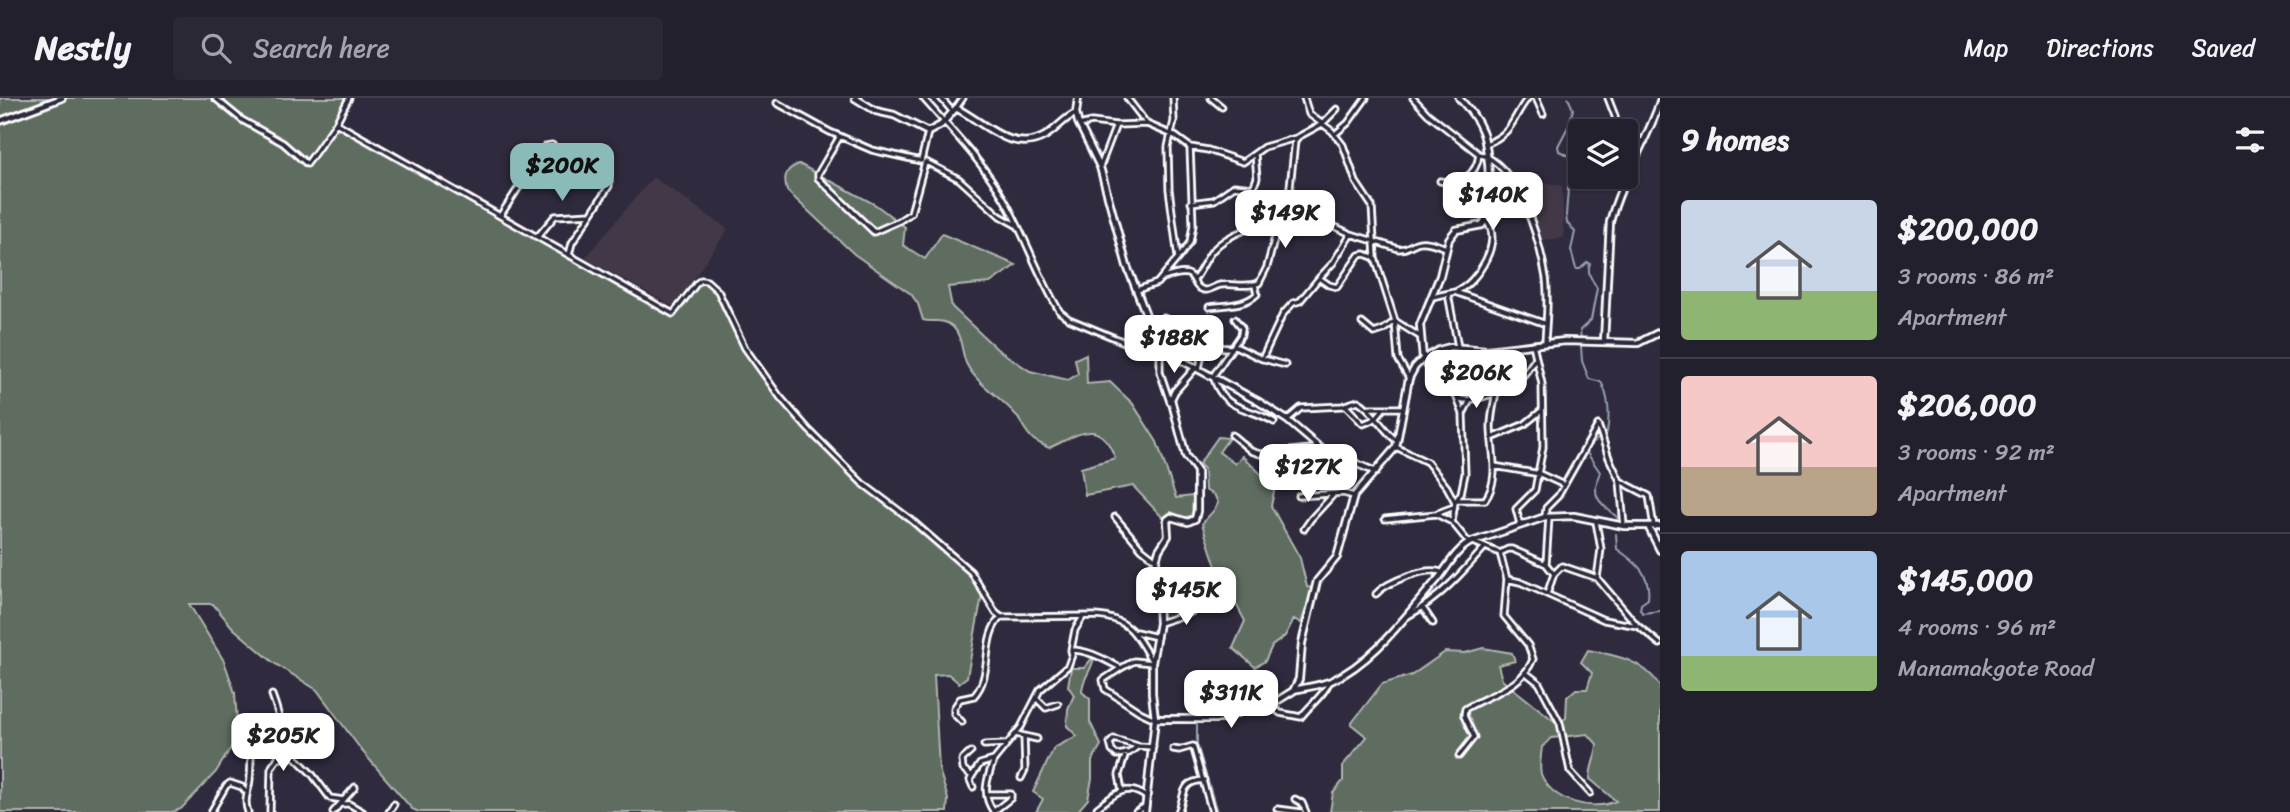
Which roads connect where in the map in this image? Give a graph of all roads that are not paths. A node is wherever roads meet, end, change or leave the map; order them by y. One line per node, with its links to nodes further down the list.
1 (62, 98): 27 (street)
2 (215, 98): 29 (street)
3 (349, 98): 29 (street)
4 (855, 98): 34 (street)
5 (923, 98): 28 (street)
6 (941, 98): 23 (street)
7 (963, 98): 23 (street)
8 (1078, 98): 24 (street)
9 (1127, 98): 30 (street)
10 (1172, 98): 35 (street)
11 (1211, 98): 21 (street)
12 (1304, 98): 31 (street)
13 (1366, 98): 36 (street)
14 (1413, 98): 44 (street)
15 (1459, 98): 41 (street)
16 (1528, 98): 41 (street)
17 (1536, 98): 25 (street)
18 (1608, 98): 26 (street)
19 (1660, 102): 40 (street)
20 (777, 103): 37 (street)
21 (1222, 107)
22 (1337, 109): 31 (street)
23 (954, 110): 24 (street); 28 (street)
24 (1076, 113): 32 (street)
25 (1543, 114)
26 (1615, 119)
27 (0, 121)
28 (944, 121): 34 (street); 59 (street)
29 (336, 123): 56 (street)
30 (1147, 124): 33 (street); 35 (street)
31 (1322, 124): 36 (street); 38 (street)
32 (1079, 125): 33 (street); 48 (street)
33 (1116, 125): 48 (street)
34 (928, 132): 47 (street)
35 (1170, 134): 42 (street); 65 (street)
36 (1335, 134): 62 (street)
37 (840, 136): 47 (street); 47 (street)
38 (1297, 137): 43 (street); 53 (street)
39 (1638, 141): 40 (street)
40 (1645, 141): 45 (street)
41 (1486, 145): 46 (street)
42 (1190, 147): 43 (street); 54 (street)
43 (1255, 154): 54 (street)
44 (1479, 154): 46 (street); 49 (street)
45 (1638, 154)
46 (1488, 157): 51 (street); 79 (street)
47 (923, 162): 59 (street)
48 (1100, 167): 71 (street)
49 (1472, 174): 50 (street); 51 (street)
50 (1440, 181)
51 (1488, 183): 58 (street)
52 (1621, 189): 83 (street)
53 (1291, 190): 57 (street); 60 (street)
54 (1191, 203): 65 (street)
55 (591, 214): 56 (street); 61 (street); 64 (street)
56 (500, 216): 61 (street)
57 (1284, 220): 69 (street); 70 (street)
58 (1486, 221): 63 (street); 72 (street)
59 (1018, 226): 90 (street)
60 (1351, 234): 62 (street); 68 (street)
61 (537, 237): 64 (street)
62 (1374, 242): 63 (street); 66 (street)
63 (1446, 248): 74 (street)
64 (569, 255): 148 (street)
65 (1178, 258): 67 (street)
66 (1375, 258): 68 (street); 77 (street)
67 (1163, 278): 69 (street); 71 (street)
68 (1319, 278): 92 (street)
69 (1194, 280): 70 (street)
70 (1255, 285): 75 (street)
71 (1136, 290): 80 (street)
72 (1455, 292): 73 (street); 79 (street)
73 (1448, 293): 74 (street); 88 (street)
74 (1432, 297): 82 (street)
75 (1209, 307)
76 (1235, 319): 87 (street)
77 (1395, 321): 78 (street); 82 (street); 97 (street)
78 (1362, 323)
79 (1546, 324): 84 (street)
80 (1149, 325): 85 (street); 90 (street)
81 (1660, 332): 83 (street)
82 (1419, 336): 93 (street)
83 (1604, 342): 84 (street)
84 (1545, 343): 86 (street)
85 (1204, 344): 87 (street); 95 (street)
86 (1533, 344): 89 (street); 91 (street)
87 (1233, 347): 92 (street); 96 (street)
88 (1458, 347): 89 (street); 93 (street)
89 (1471, 349): 99 (street)
90 (1162, 351): 95 (street); 101 (street)
91 (1536, 358): 98 (street); 106 (street)
92 (1262, 359): 94 (street)
93 (1423, 359): 97 (street); 99 (street)
94 (1285, 365)
95 (1197, 368): 96 (street); 101 (street)
96 (1213, 376): 109 (street); 110 (street)
97 (1409, 378): 105 (street)
98 (1496, 392): 100 (street); 112 (street)
99 (1457, 398): 100 (street); 107 (street)
100 (1470, 399): 107 (street)
101 (1171, 403): 138 (street)
102 (1345, 405): 103 (street); 108 (street); 109 (street)
103 (1368, 408): 104 (street); 108 (street)
104 (1384, 408): 105 (street); 108 (street)
105 (1403, 408): 113 (street)
106 (1541, 411): 112 (street); 117 (street)
107 (1463, 414): 123 (street)
108 (1375, 419): 113 (street)
109 (1287, 420): 114 (street)
110 (1274, 422)
111 (1232, 435): 114 (street)
112 (1492, 438): 115 (street)
113 (1397, 444): 116 (street); 123 (street)
114 (1320, 448): 116 (street)
115 (1494, 466): 117 (street); 123 (street)
116 (1376, 472): 122 (street)
117 (1540, 474): 119 (street); 130 (street)
118 (1620, 481): 119 (street); 131 (street); 132 (street)
119 (1564, 485): 125 (street)
120 (1335, 494): 121 (street); 122 (street); 133 (street)
121 (1300, 496)
122 (1354, 496): 162 (street)
123 (1455, 503): 124 (street); 128 (street)
124 (1436, 514): 127 (street); 128 (street)
125 (1547, 516): 129 (street); 130 (street); 139 (street)
126 (1115, 517): 138 (street)
127 (1385, 519)
128 (1452, 522): 134 (street)
129 (1596, 522): 131 (street); 142 (street)
130 (1520, 524): 134 (street)
131 (1624, 526): 132 (street)
132 (1654, 527): 136 (street)
133 (1304, 529)
134 (1471, 542): 135 (street); 140 (street)
135 (1486, 547): 137 (street); 147 (street)
136 (1660, 550)
137 (1500, 553): 139 (street); 143 (street)
138 (1156, 560): 151 (street)
139 (1546, 564): 141 (street)
140 (1443, 573): 144 (street); 150 (street)
141 (1554, 575): 142 (street); 145 (street)
142 (1597, 578): 153 (street)
143 (1507, 579): 145 (street); 160 (street)
144 (1376, 594)
145 (1547, 594): 153 (street)
146 (1202, 606): 151 (street)
147 (1423, 608): 150 (street); 152 (street)
148 (1001, 617): 149 (street); 168 (street)
149 (1083, 617): 154 (street); 157 (street)
150 (1403, 619): 161 (street)
151 (1159, 623): 155 (street)
152 (1433, 623)
153 (1638, 626): 156 (street)
154 (1136, 632): 155 (street); 158 (street)
155 (1157, 637): 158 (street)
156 (1660, 644)
157 (1071, 650): 159 (street); 164 (street)
158 (1153, 663): 159 (street); 167 (street)
159 (1121, 668): 167 (street)
160 (1525, 672): 182 (street); 192 (street)
161 (1329, 681): 162 (street); 166 (street)
162 (1293, 691): 166 (street)
163 (272, 695): 169 (street)
164 (1036, 698): 165 (street); 170 (street)
165 (1059, 704)
166 (1269, 704): 167 (street)
167 (1155, 719): 177 (street)
168 (962, 722)
169 (282, 734): 181 (street); 183 (street)
170 (1016, 734): 171 (street); 173 (street)
171 (1024, 736): 172 (street); 186 (street)
172 (1037, 739)
173 (1006, 744): 175 (street); 184 (street)
174 (251, 745): 190 (street)
175 (984, 746)
176 (1138, 746): 177 (street); 180 (street); 180 (street)
177 (1153, 747): 194 (street)
178 (1173, 749): 187 (street)
179 (971, 752): 185 (street)
180 (1126, 753): 191 (street)
181 (294, 755): 183 (street); 196 (street)
182 (1459, 756)
183 (277, 759): 203 (street)
184 (994, 760): 185 (street); 193 (street)
185 (972, 776): 189 (street)
186 (1021, 778)
187 (1204, 780): 210 (street); 211 (street)
188 (355, 786): 196 (street)
189 (973, 788)
190 (246, 791): 201 (street); 202 (street)
191 (1122, 791): 194 (street); 199 (street)
192 (1590, 793)
193 (987, 794): 207 (street); 207 (street)
194 (1148, 798): 198 (street)
195 (1295, 799): 212 (street)
196 (342, 803): 204 (street); 205 (street)
197 (394, 804): 206 (street)
198 (1147, 805): 208 (street); 209 (street)
199 (1097, 808)
200 (1277, 809): 212 (street)
201 (211, 812)
202 (248, 812)
203 (270, 812)
204 (333, 812)
205 (363, 812)
206 (389, 812)
207 (993, 812)
208 (1136, 812)
209 (1145, 812)
210 (1178, 812)
211 (1212, 812)
212 (1303, 812)

